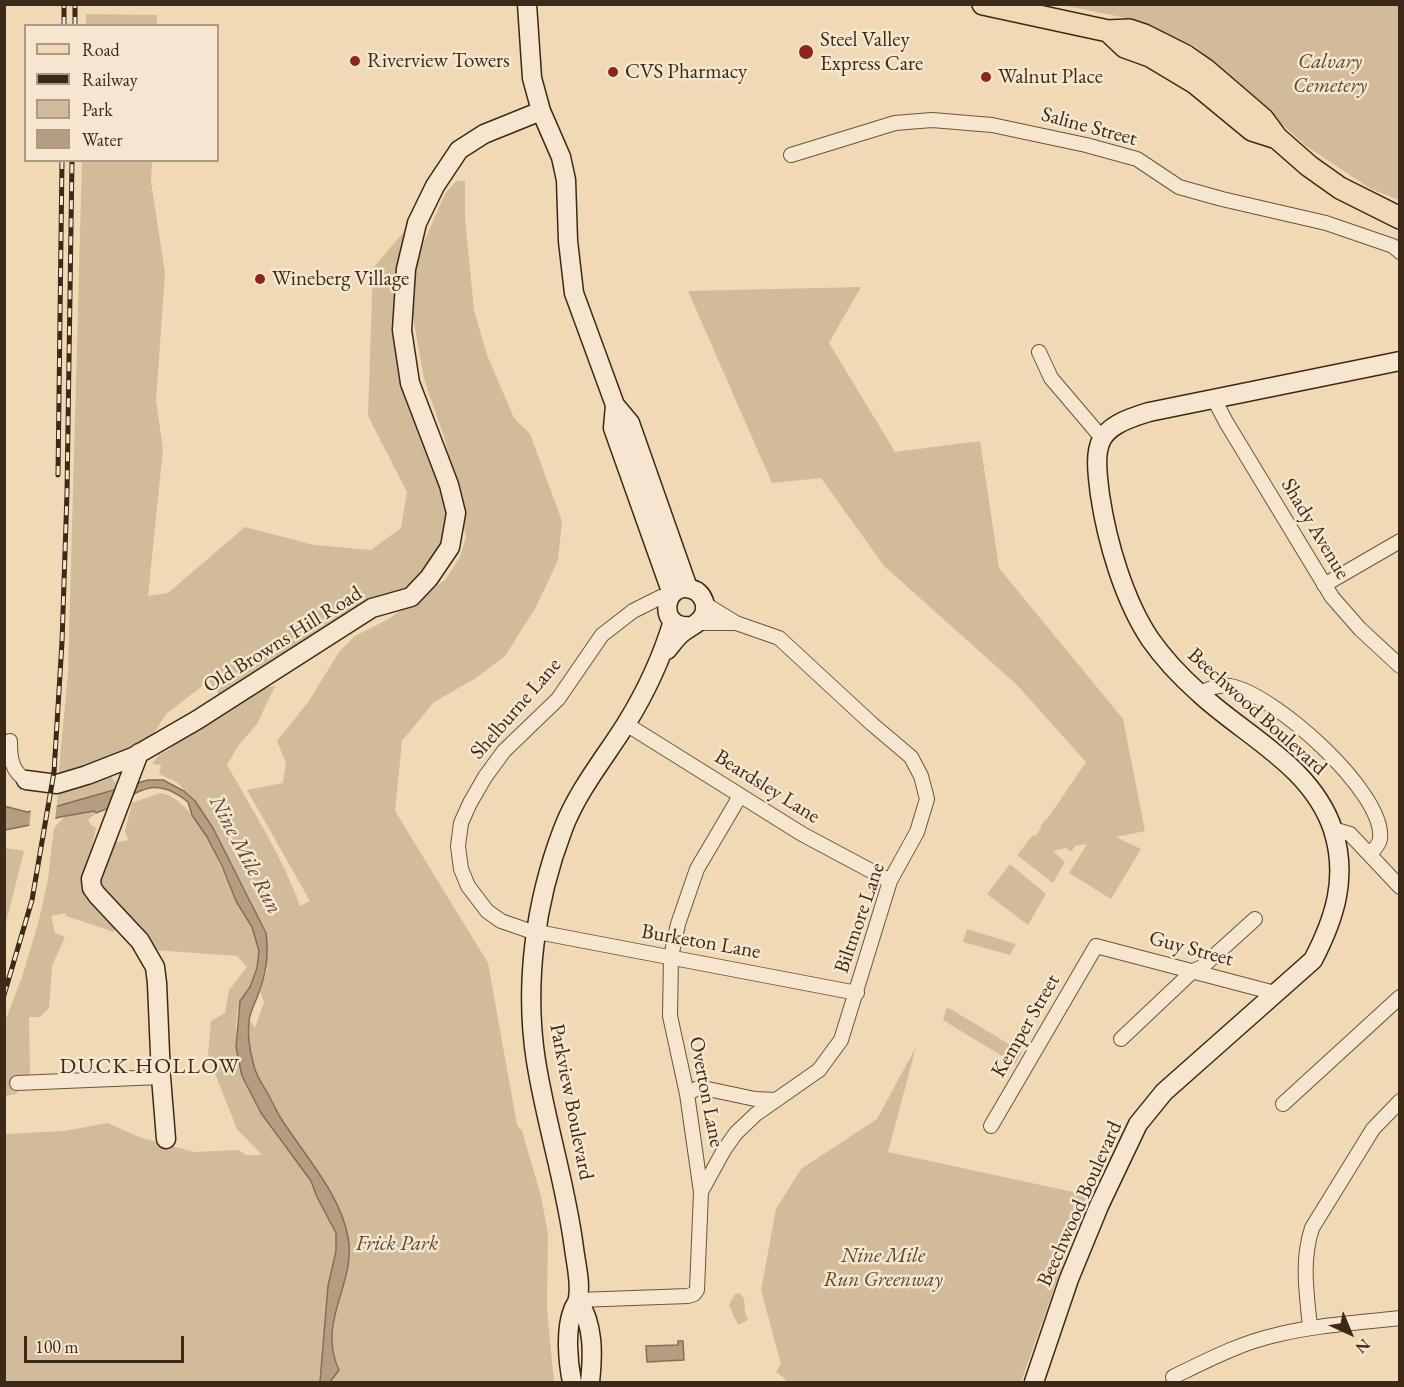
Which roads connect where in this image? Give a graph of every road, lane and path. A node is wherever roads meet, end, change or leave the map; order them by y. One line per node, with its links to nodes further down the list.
1 (526, 4): 3 (street)
2 (982, 4): 5 (main road)
3 (541, 111): 13 (street); 22 (street, Old Browns Hill Road)
4 (791, 155): 6 (street, Saline Street)
5 (1400, 218)
6 (1400, 252)
7 (1039, 352): 10 (street)
8 (1400, 361): 9 (street)
9 (1214, 399): 10 (street); 12 (street, Shady Avenue)
10 (1102, 438): 19 (street, Beechwood Boulevard)
11 (1400, 541): 12 (street)
12 (1324, 585): 18 (street, Shady Avenue)
13 (674, 602): 14 (street); 16 (street); 17 (street, Parkview Boulevard); 30 (street, Shelburne Lane)
14 (705, 604): 15 (street); 16 (street, Parkview Boulevard)
15 (736, 623): 16 (street); 27 (street, Biltmore Lane)
16 (694, 625): 17 (street, Parkview Boulevard)
17 (663, 654): 20 (street, Parkview Boulevard)
18 (1400, 666)
19 (1200, 694): 25 (street, Beechwood Boulevard); 26 (street)
20 (626, 724): 24 (street, Beardsley Lane); 30 (street, Parkview Boulevard)
21 (10, 741): 23 (street, Old Browns Hill Road)
22 (137, 759): 23 (street, Old Browns Hill Road); 38 (street)
23 (26, 780)
24 (740, 796): 27 (street, Beardsley Lane); 32 (street, Overton Lane)
25 (1333, 829): 26 (street); 35 (street, Beechwood Boulevard)
26 (1370, 854): 28 (street)
27 (890, 880): 34 (street, Biltmore Lane)
28 (1400, 886)
29 (1255, 919): 33 (street)
30 (537, 932): 32 (street, Burketon Lane); 47 (street, Parkview Boulevard)
31 (1096, 946): 33 (street, Guy Street); 44 (street, Kemper Street)
32 (671, 957): 34 (street, Burketon Lane); 40 (street, Overton Lane)
33 (1193, 971): 35 (street, Guy Street); 37 (street)
34 (857, 993): 41 (street, Biltmore Lane)
35 (1275, 993): 53 (street, Beechwood Boulevard)
36 (1400, 998): 43 (street)
37 (1121, 1039)
38 (161, 1077): 39 (street); 45 (street)
39 (16, 1083)
40 (687, 1094): 41 (street); 46 (street, Overton Lane)
41 (776, 1100): 46 (street, Biltmore Lane)
42 (1400, 1101): 49 (street)
43 (1283, 1104)
44 (991, 1126)
45 (166, 1139)
46 (701, 1192): 47 (street, Overton Lane)
47 (578, 1300): 51 (street, Parkview Boulevard); 52 (street, Parkview Boulevard)
48 (1400, 1318): 49 (street)
49 (1310, 1328): 50 (street)
50 (1173, 1377)
51 (572, 1383)
52 (591, 1383)
53 (1034, 1383)

